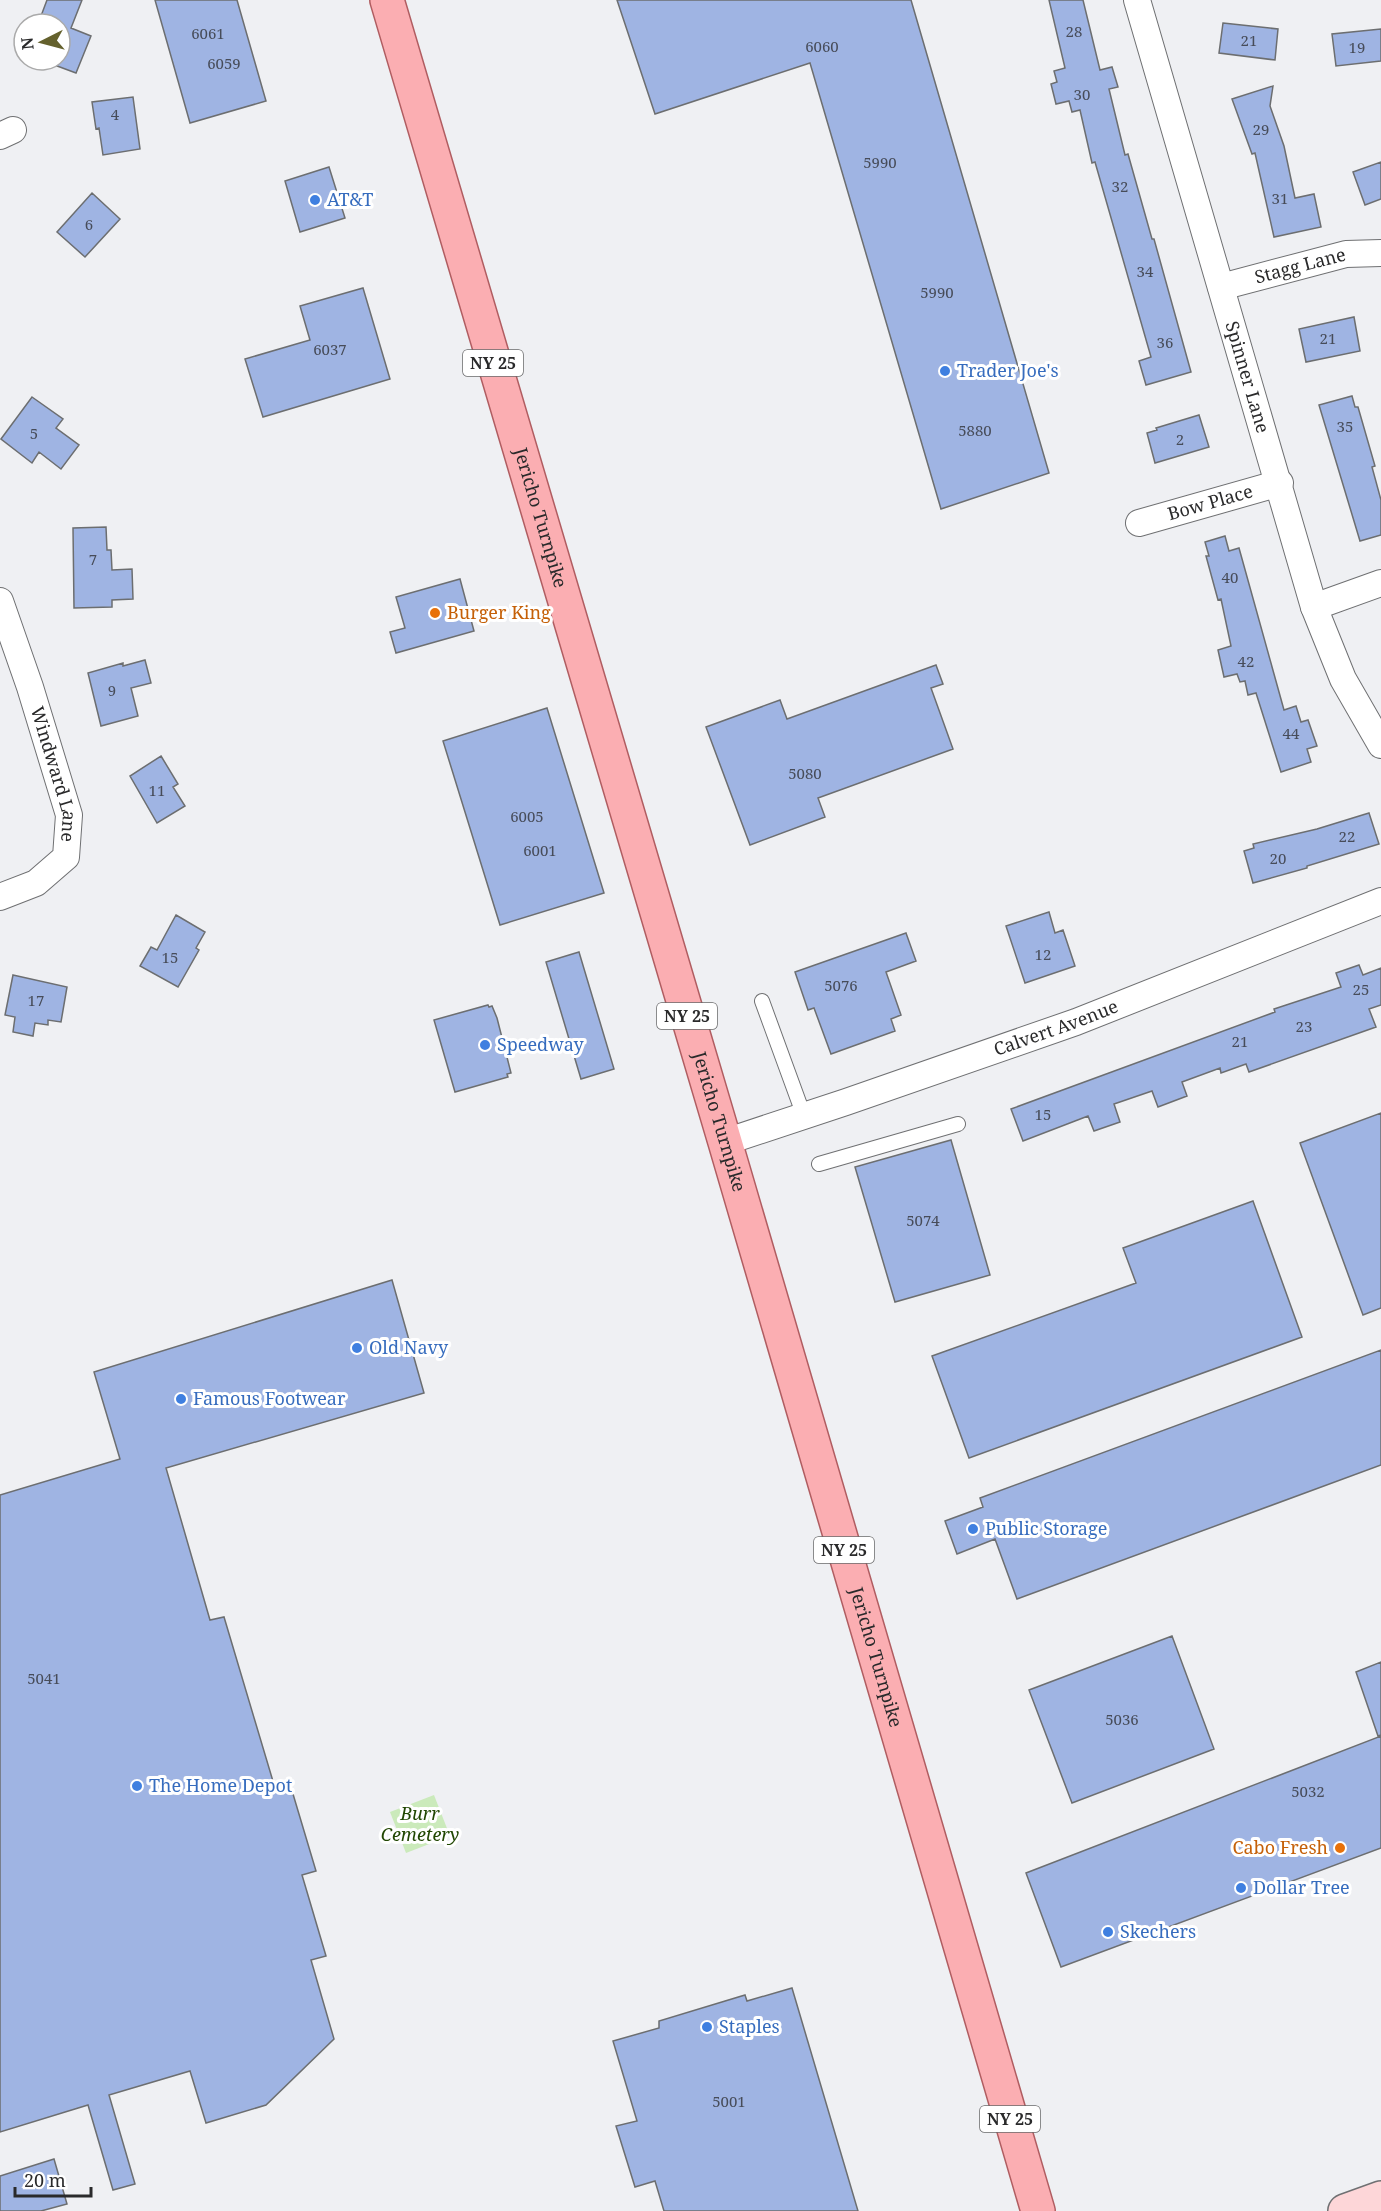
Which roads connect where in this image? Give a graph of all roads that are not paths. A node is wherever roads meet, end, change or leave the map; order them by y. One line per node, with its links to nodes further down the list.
1 (387, 0): 16 (main road, Jericho Turnpike / NY 25)
2 (1137, 0): 4 (street, Spinner Lane)
3 (1381, 253): 4 (street, Stagg Lane)
4 (1221, 287): 5 (street, Spinner Lane)
5 (1280, 483): 6 (street, Bow Place); 9 (street, Spinner Lane)
6 (1139, 523)
7 (1381, 583): 9 (street)
8 (0, 601): 11 (street, Windward Lane)
9 (1314, 607): 10 (street, Spinner Lane)
10 (1381, 745)
11 (0, 897)
12 (1381, 901): 14 (street, Calvert Avenue)
13 (762, 1001): 14 (lane)
14 (804, 1116): 16 (street, Calvert Avenue)
15 (958, 1124): 17 (lane)
16 (725, 1142): 19 (main road, Jericho Turnpike / NY 25)
17 (819, 1164)
18 (1381, 2198): 20 (main road)
19 (1038, 2211)
20 (1345, 2211)

